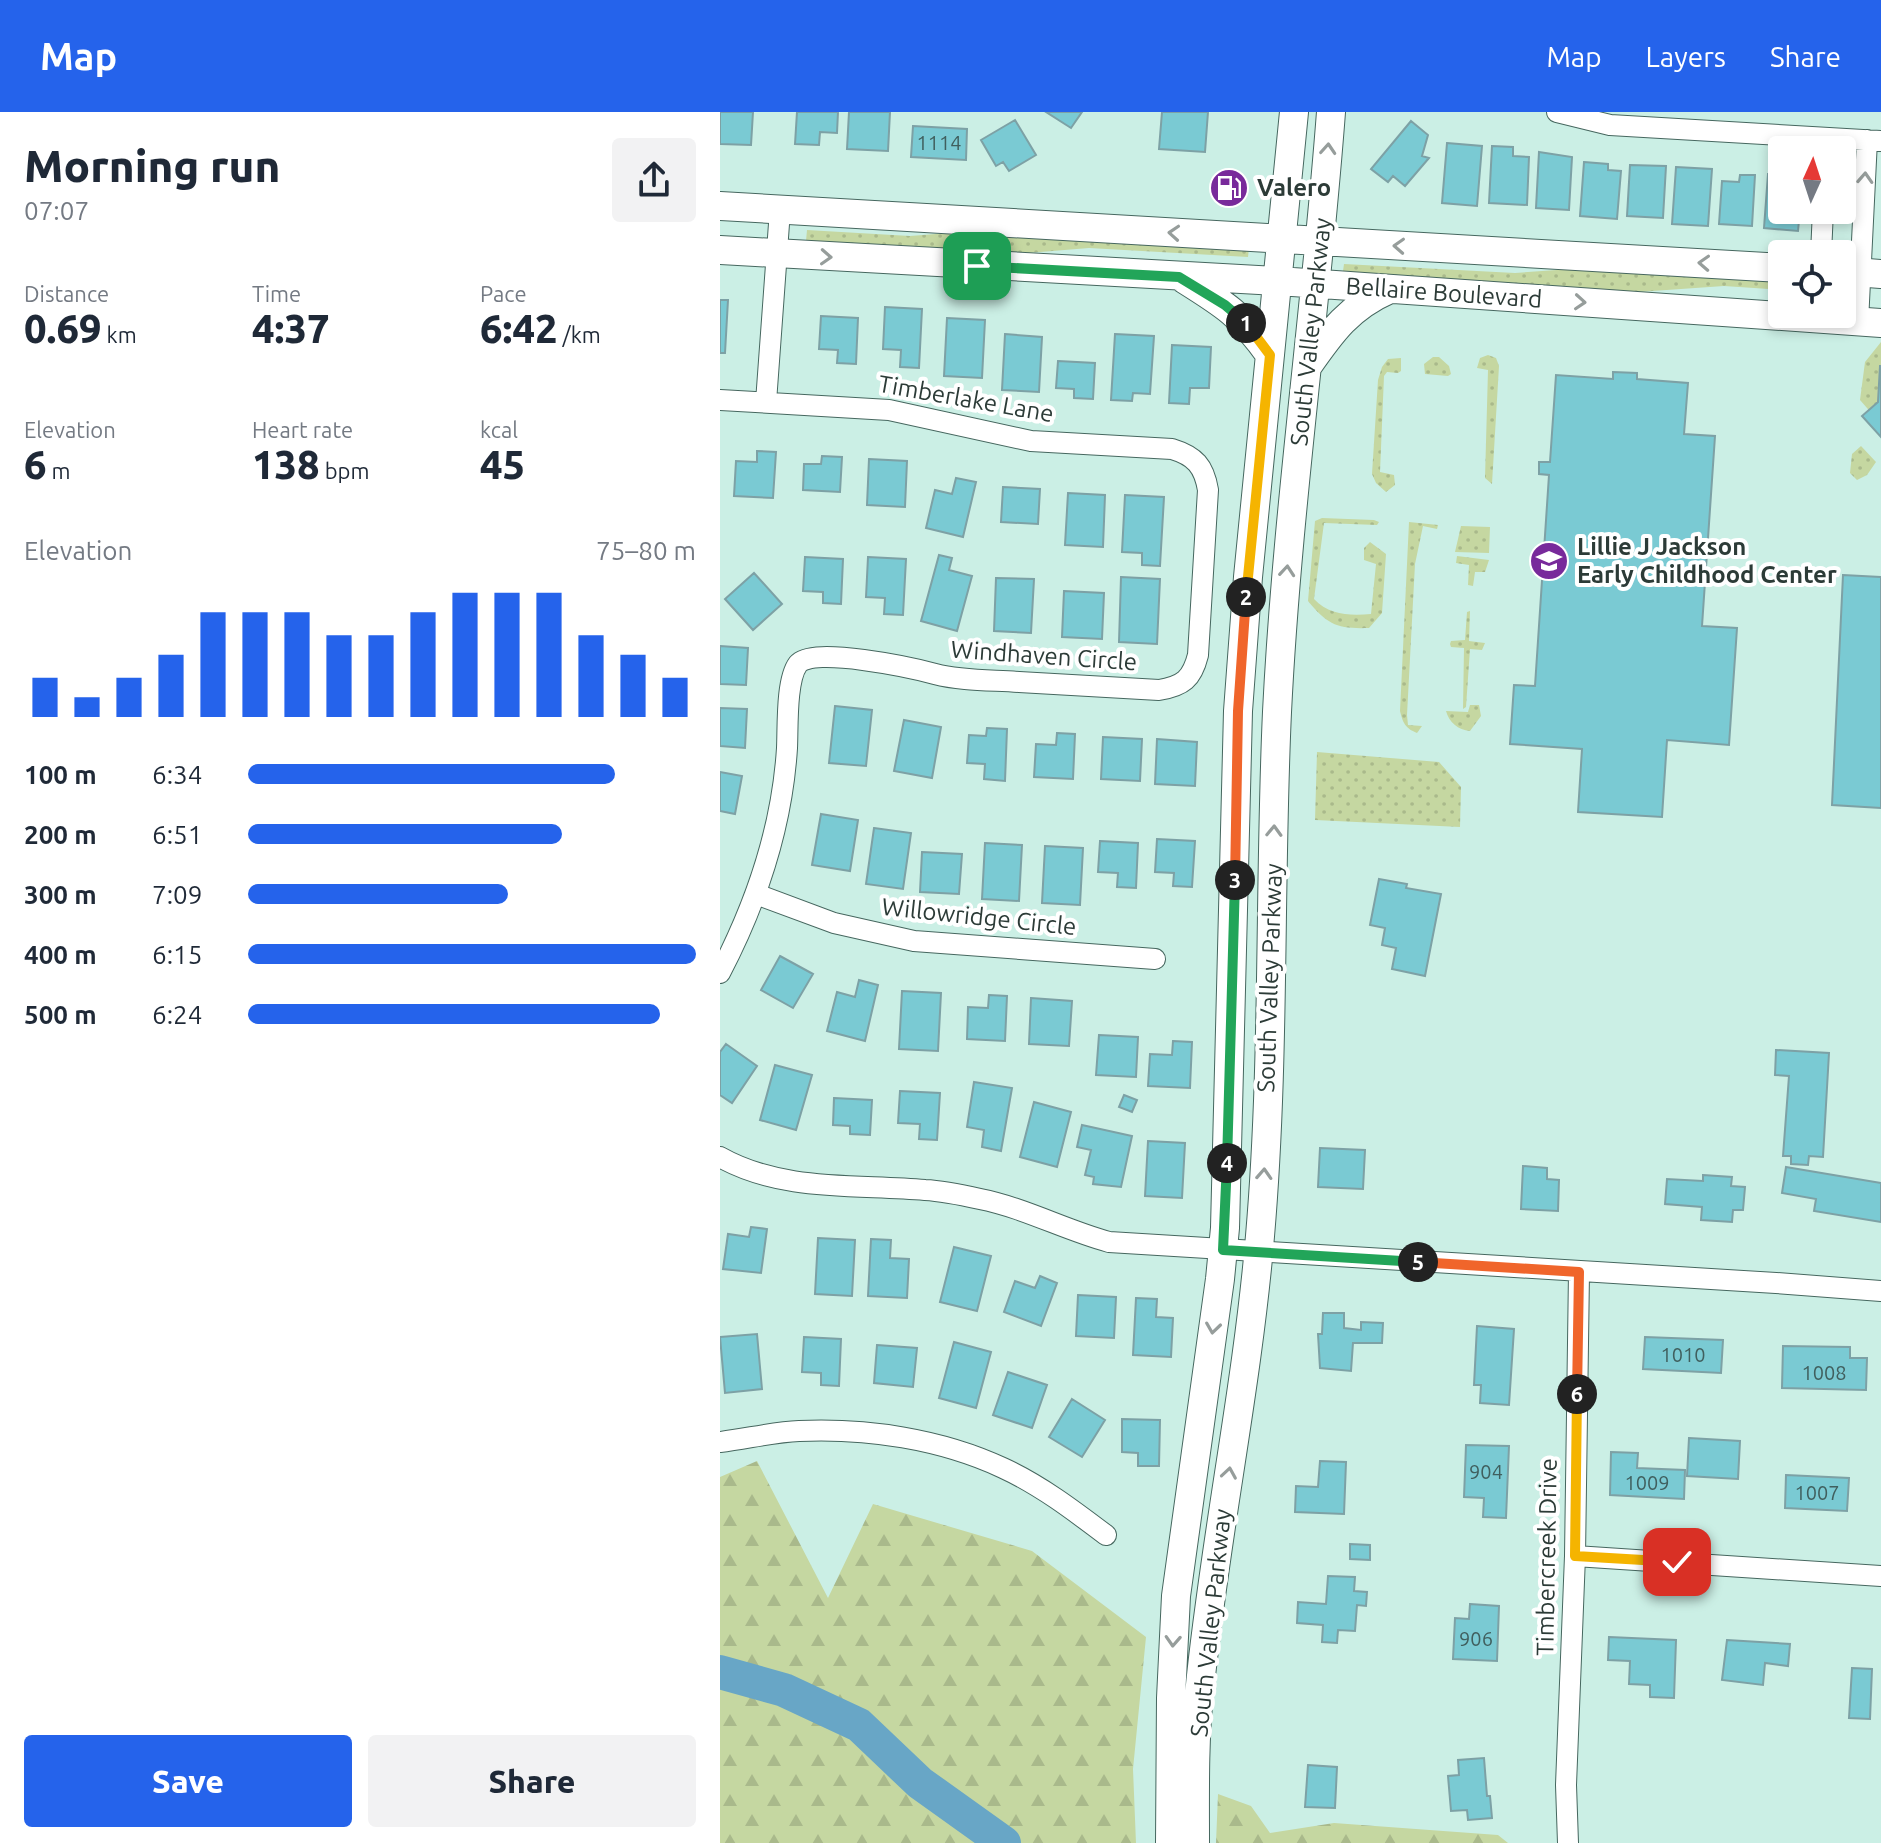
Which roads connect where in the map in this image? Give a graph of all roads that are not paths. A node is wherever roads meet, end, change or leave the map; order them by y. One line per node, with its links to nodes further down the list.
1 (1294, 112): 8 (main road, South Valley Parkway)
2 (1331, 112): 9 (main road, South Valley Parkway, one-way to 2)
3 (1557, 112): 4 (street)
4 (1768, 139)
5 (1874, 141): 13 (street, one-way to 5)
6 (720, 206): 7 (main road, Bellaire Boulevard)
7 (780, 210): 8 (main road, Bellaire Boulevard, one-way to 7); 11 (street)
8 (1282, 239): 9 (main road, Bellaire Boulevard); 15 (main road, South Valley Parkway)
9 (1319, 241): 12 (main road, Bellaire Boulevard, one-way to 9); 16 (main road, South Valley Parkway)
10 (720, 250): 11 (main road, Bellaire Boulevard)
11 (777, 254): 14 (main road, Bellaire Boulevard, one-way to 14); 23 (street)
12 (1768, 267)
13 (1861, 272): 19 (street)
14 (1179, 277): 15 (main road, Bellaire Boulevard); 20 (main road)
15 (1278, 281): 16 (main road, Bellaire Boulevard); 20 (main road, South Valley Parkway)
16 (1314, 284): 17 (main road, Bellaire Boulevard); 21 (main road, South Valley Parkway)
17 (1390, 289): 18 (main road, Bellaire Boulevard, one-way to 18); 21 (main road)
18 (1768, 313)
19 (1870, 322)
20 (1270, 355): 29 (main road, South Valley Parkway)
21 (1305, 371): 30 (main road, South Valley Parkway, one-way to 21)
22 (720, 400): 23 (street, Timberlake Lane)
23 (766, 402): 24 (street, Timberlake Lane)
24 (1186, 682): 25 (street, Windhaven Circle)
25 (756, 894): 26 (street, Willowridge Circle); 27 (street)
26 (1155, 959)
27 (720, 973)
28 (720, 1157): 29 (street)
29 (1223, 1250): 30 (street); 37 (main road, South Valley Parkway, one-way to 37)
30 (1258, 1252): 31 (street); 38 (main road, South Valley Parkway, one-way to 30)
31 (1579, 1272): 32 (street); 35 (street, Timbercreek Drive)
32 (1881, 1291)
33 (720, 1442): 34 (street)
34 (1106, 1535)
35 (1575, 1556): 36 (street); 42 (street, Timbercreek Drive)
36 (1881, 1576)
37 (1176, 1596): 38 (main road); 39 (main road, South Valley Parkway, one-way to 39)
38 (1209, 1601): 39 (main road, South Valley Parkway)
39 (1183, 1801): 40 (main road, South Valley Parkway); 41 (main road, South Valley Parkway)
40 (1170, 1843)
41 (1195, 1843)
42 (1568, 1843)

